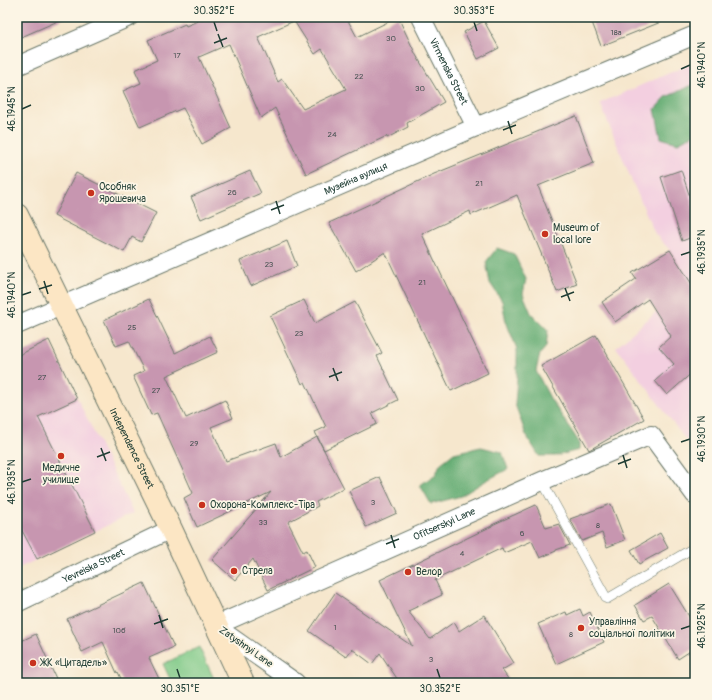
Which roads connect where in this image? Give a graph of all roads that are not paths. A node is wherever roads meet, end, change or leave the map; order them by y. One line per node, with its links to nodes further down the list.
1 (129, 17): 4 (street)
2 (421, 17): 5 (street, Virmenska Street)
3 (695, 35): 5 (street, Музейна вулиця)
4 (17, 66)
5 (476, 126): 7 (street, Музейна вулиця)
6 (17, 215): 7 (street, Independence Street)
7 (62, 305): 8 (street, Музейна вулиця); 11 (street, Independence Street)
8 (17, 325)
9 (542, 481): 10 (street, Ofitserskyi Lane); 12 (lane); 14 (street, Ofitserskyi Lane)
10 (695, 495)
11 (170, 529): 13 (street, Yevreiska Street); 14 (street, Independence Street)
12 (695, 547)
13 (17, 603)
14 (215, 626): 15 (street, Independence Street); 16 (street, Zatyshnyi Lane)
15 (243, 683)
16 (296, 683)

